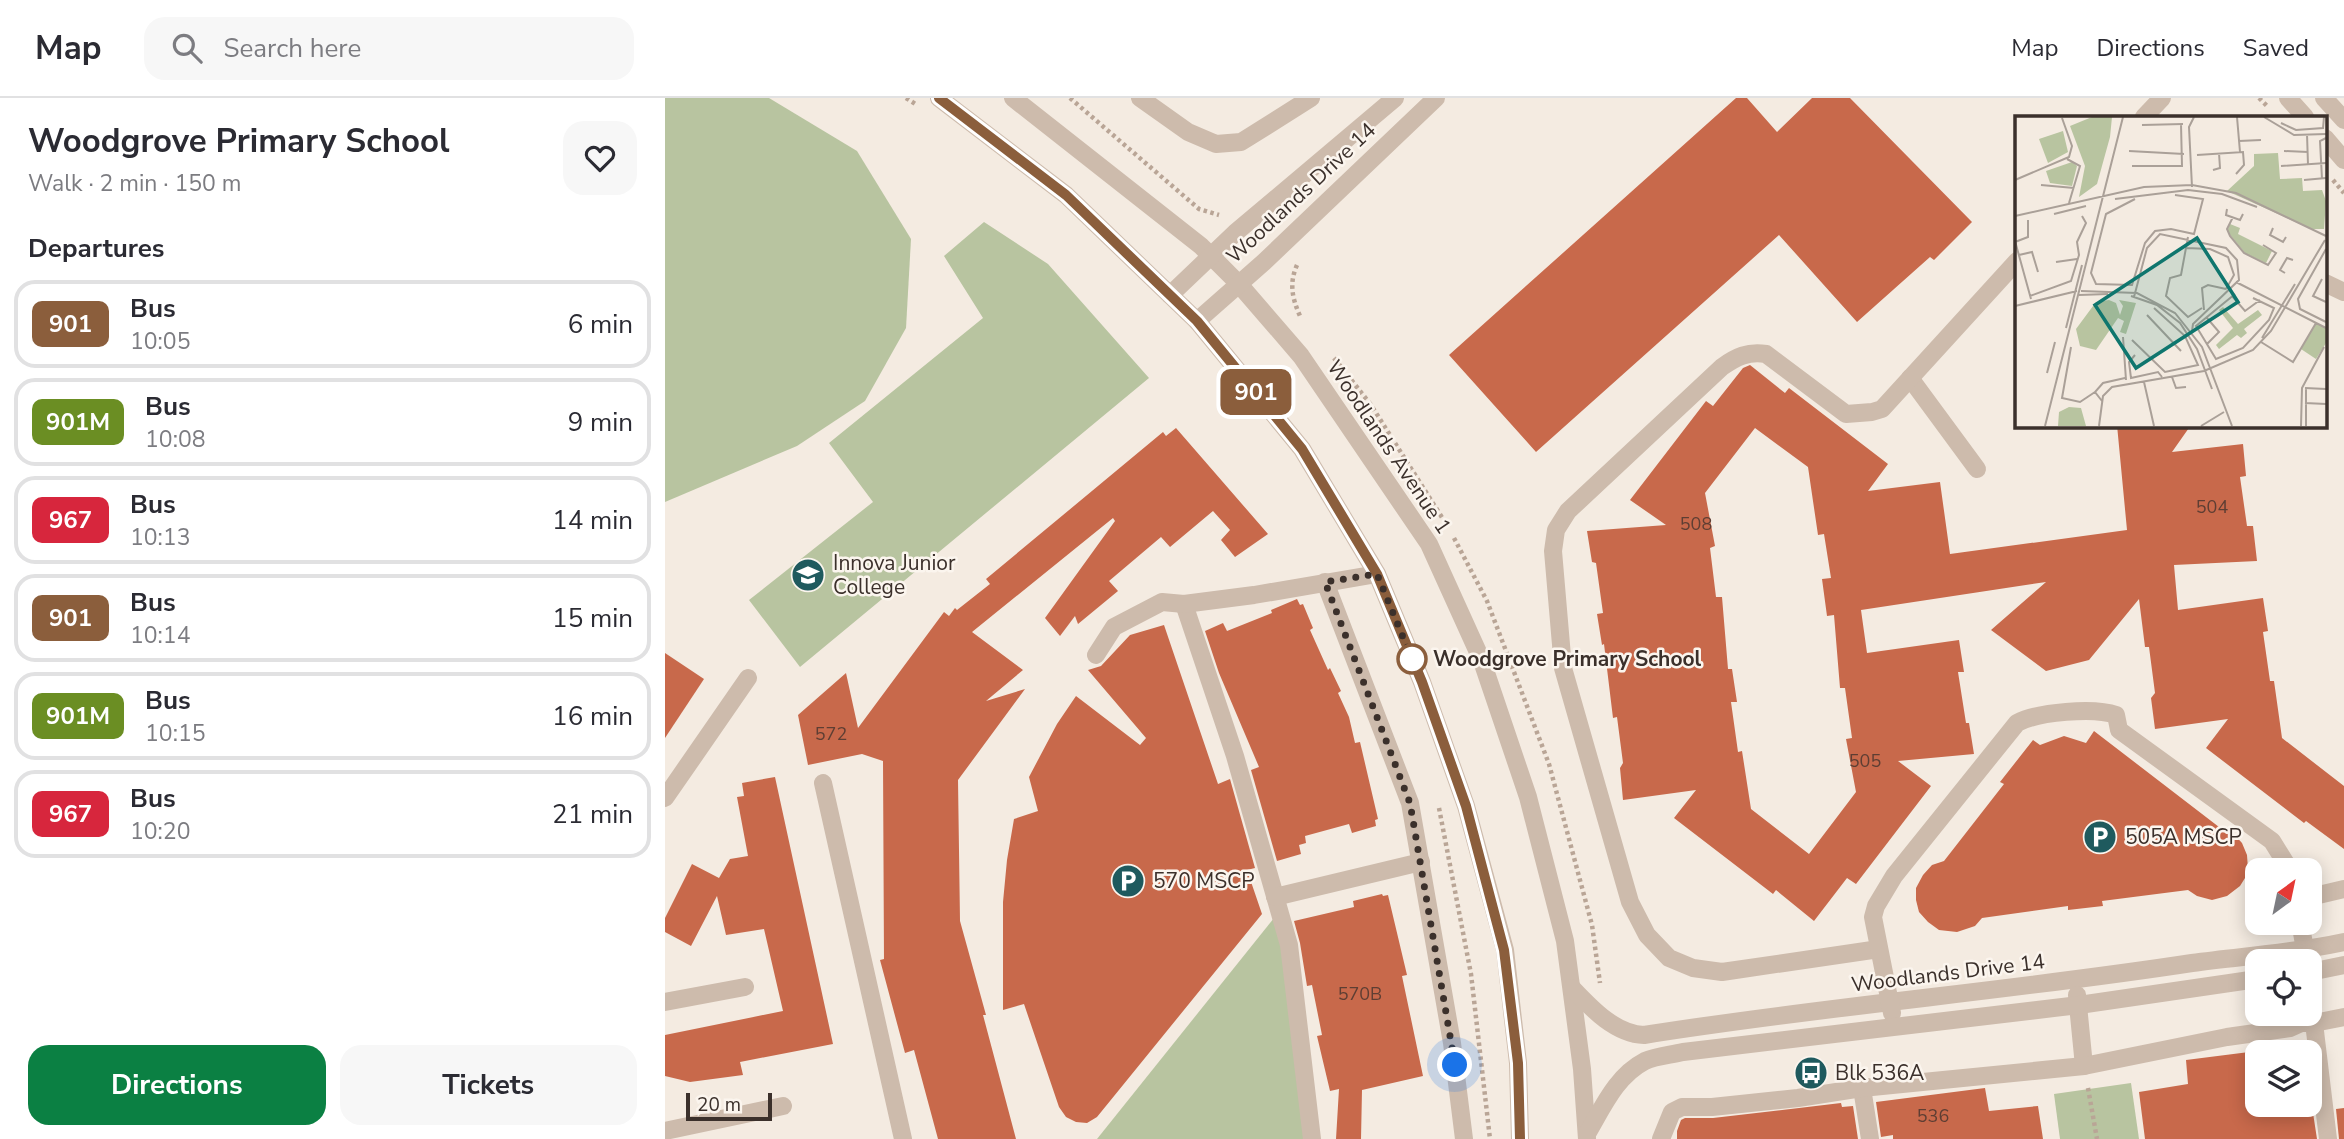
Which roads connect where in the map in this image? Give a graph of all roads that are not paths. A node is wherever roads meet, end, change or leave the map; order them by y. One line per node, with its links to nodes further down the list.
1 (939, 98): 20 (street)
2 (1013, 98): 15 (street, Woodlands Avenue 1)
3 (1140, 98): 4 (street)
4 (1311, 98)
5 (1395, 98): 15 (street, Woodlands Drive 14)
6 (1436, 98): 17 (street, Woodlands Drive 14)
7 (2162, 98): 10 (street)
8 (2288, 98): 11 (street)
9 (2324, 98): 12 (street)
10 (2145, 116)
11 (2304, 116)
12 (2344, 120)
13 (2326, 139): 14 (street)
14 (2344, 160)
15 (1211, 256): 17 (street, Woodlands Avenue 1); 20 (street, Woodlands Drive 14)
16 (2015, 263): 22 (street)
17 (1238, 283): 21 (street, Woodlands Drive 14); 45 (street, Woodlands Avenue 1)
18 (2326, 283): 19 (street)
19 (2344, 292)
20 (1170, 295): 21 (street)
21 (1197, 321): 24 (street)
22 (1910, 378): 23 (street); 37 (street)
23 (1977, 469)
24 (1377, 574): 25 (street); 62 (street)
25 (1325, 582): 26 (street); 32 (street)
26 (1184, 604): 27 (street); 35 (street)
27 (1096, 655)
28 (748, 678): 30 (street)
29 (823, 783): 59 (street)
30 (665, 798)
31 (2283, 858): 37 (street)
32 (1421, 862): 35 (street); 61 (street)
33 (2344, 889): 34 (street)
34 (2322, 894)
35 (1275, 897): 60 (street)
36 (2344, 942): 38 (street, Woodlands Drive 14)
37 (1879, 949): 47 (street)
38 (2322, 950)
39 (2245, 960): 42 (street, Woodlands Drive 14)
40 (2344, 965): 41 (street)
41 (2322, 970)
42 (2075, 981): 47 (street, Woodlands Drive 14); 48 (street)
43 (2245, 981): 48 (street)
44 (745, 987): 46 (street)
45 (1572, 988): 47 (street, Woodlands Drive 14); 58 (street, Woodlands Avenue 1)
46 (665, 1002)
47 (1891, 1003): 53 (street)
48 (2079, 1004): 53 (street); 54 (street)
49 (2344, 1017): 50 (street)
50 (2322, 1021)
51 (2294, 1026): 54 (street)
52 (2314, 1026): 65 (street)
53 (1894, 1027): 58 (street)
54 (2084, 1066): 55 (street)
55 (1862, 1088): 63 (street); 64 (street)
56 (783, 1106): 57 (street)
57 (665, 1130)
58 (1587, 1137)
59 (903, 1139)
60 (1312, 1139)
61 (1464, 1139)
62 (1520, 1139)
63 (1661, 1139)
64 (1870, 1139)
65 (2328, 1139)

